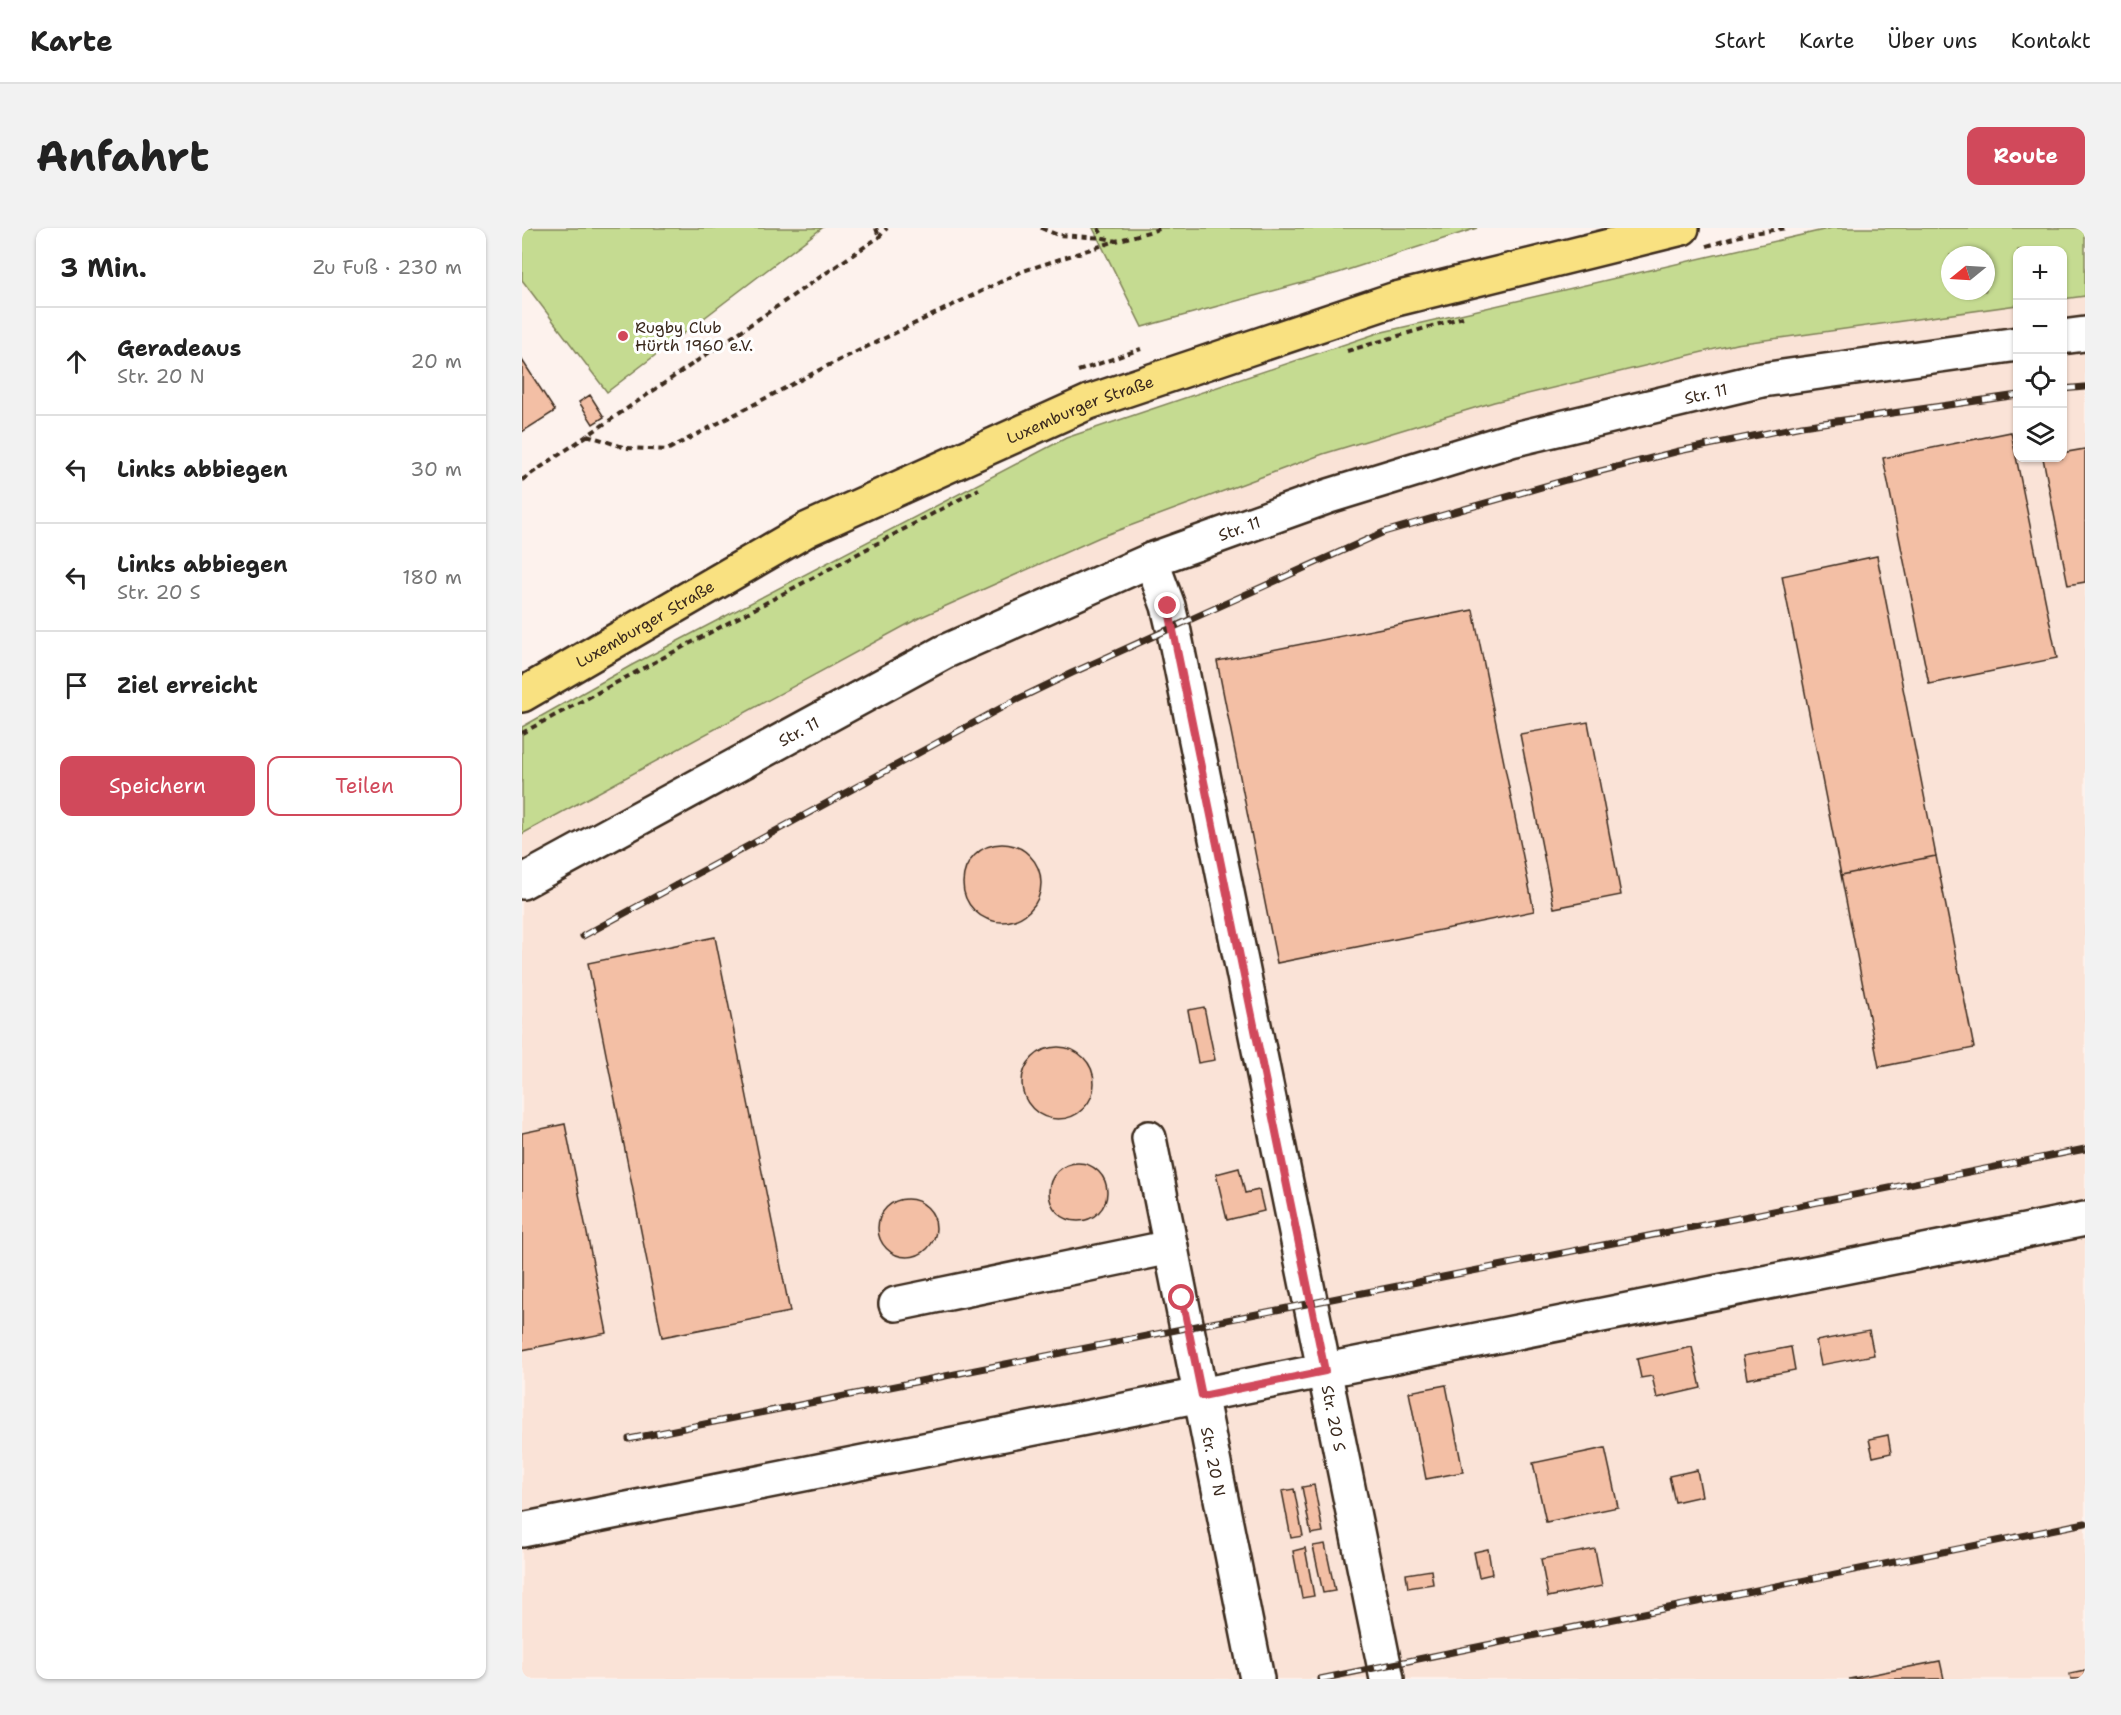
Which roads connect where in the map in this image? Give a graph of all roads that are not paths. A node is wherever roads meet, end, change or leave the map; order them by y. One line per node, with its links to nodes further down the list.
1 (1692, 238): 6 (main road, Luxemburger Straße)
2 (2085, 334): 3 (lane)
3 (2067, 336)
4 (2013, 345): 5 (lane, Str. 11)
5 (1151, 560): 7 (lane, Str. 11); 12 (lane, Str. 20 S)
6 (522, 695)
7 (522, 882)
8 (1149, 1138): 10 (lane, Str. 20 N)
9 (2085, 1219): 12 (lane)
10 (1171, 1247): 11 (lane); 13 (lane, Str. 20 N)
11 (896, 1304)
12 (1325, 1371): 13 (lane); 16 (lane, Str. 20 S)
13 (1202, 1396): 14 (lane); 15 (lane, Str. 20 N)
14 (522, 1530)
15 (1257, 1679)
16 (1387, 1679)

